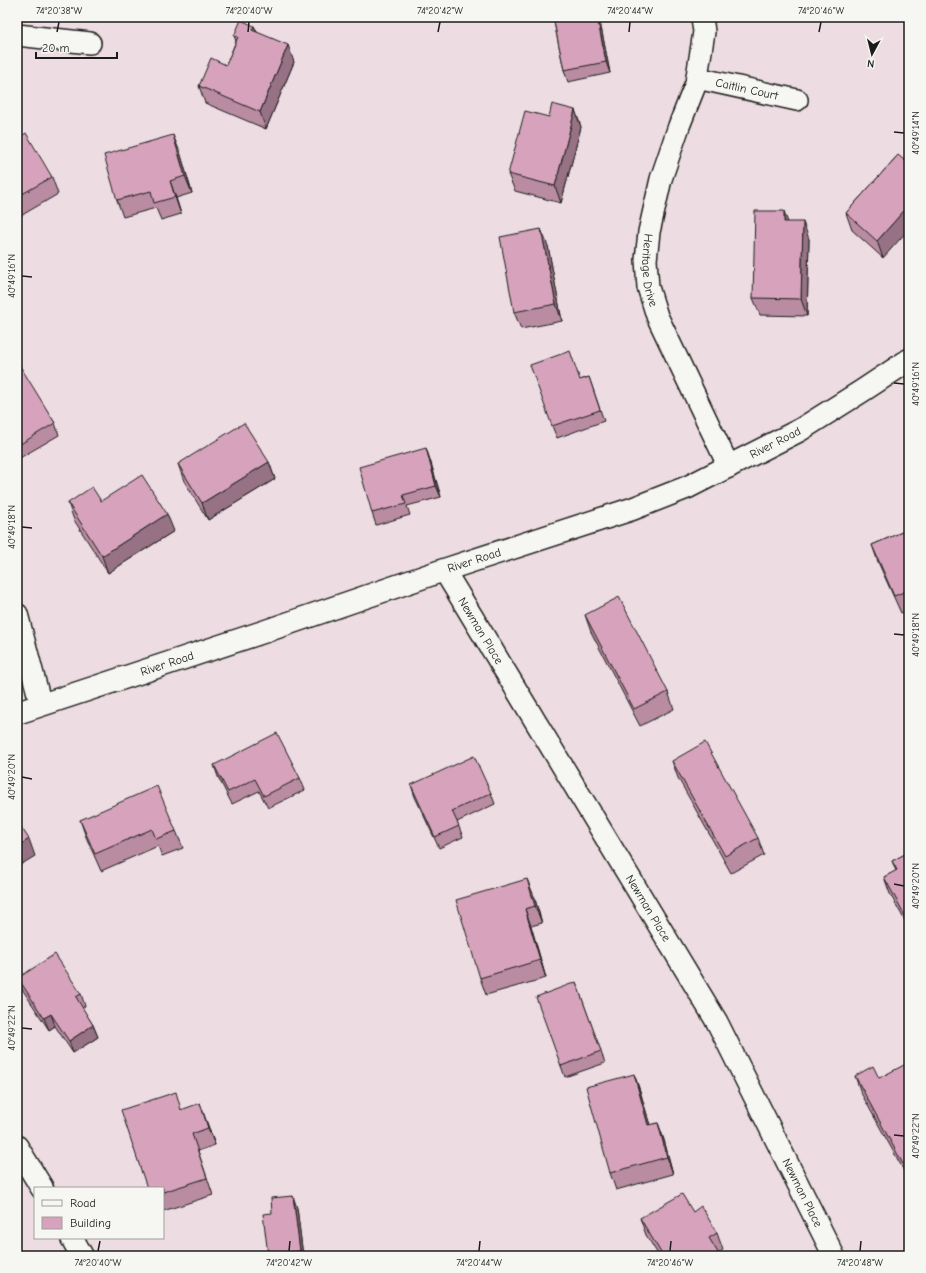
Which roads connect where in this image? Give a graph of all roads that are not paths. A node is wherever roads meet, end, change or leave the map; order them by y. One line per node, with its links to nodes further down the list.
1 (702, 17): 4 (street, Heritage Drive)
2 (17, 35): 3 (street)
3 (90, 43)
4 (697, 78): 5 (street, Caitlin Court); 7 (street, Heritage Drive)
5 (797, 100)
6 (909, 360): 7 (street, River Road)
7 (729, 467): 8 (street, River Road)
8 (444, 570): 10 (street, River Road); 16 (street, Newman Place)
9 (17, 614): 10 (street)
10 (41, 705): 11 (street, River Road)
11 (17, 713)
12 (17, 1147): 13 (street)
13 (41, 1187)
14 (73, 1239): 15 (street)
15 (82, 1256)
16 (834, 1256)

